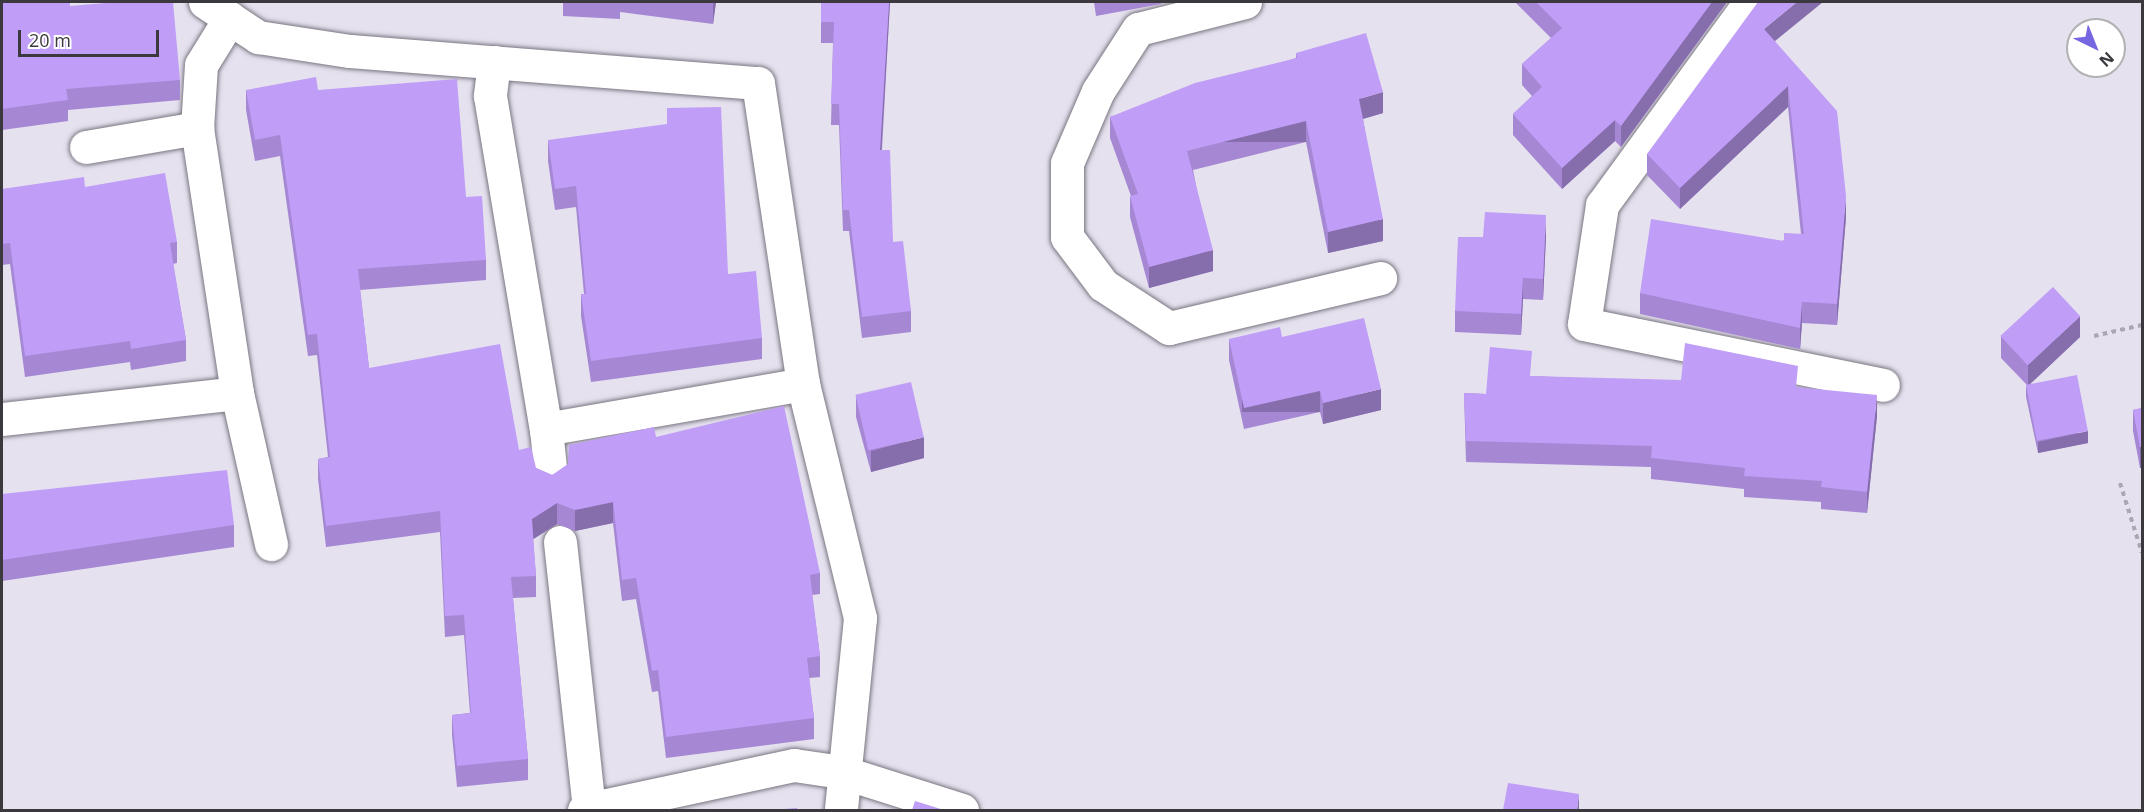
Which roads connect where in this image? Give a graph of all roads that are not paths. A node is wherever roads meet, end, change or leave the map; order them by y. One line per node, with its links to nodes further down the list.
1 (1245, 2): 7 (street)
2 (1749, 2): 9 (street)
3 (217, 10): 4 (street); 5 (street)
4 (494, 62): 8 (street); 12 (street)
5 (197, 128): 6 (street); 10 (street)
6 (86, 147)
7 (1380, 278)
8 (803, 384): 12 (street); 16 (street)
9 (1883, 385)
10 (237, 393): 11 (street); 15 (street)
11 (2, 419)
12 (546, 429): 13 (street)
13 (551, 477)
14 (560, 542): 17 (street)
15 (271, 544)
16 (842, 771): 17 (street); 18 (street); 19 (street)
17 (587, 810)
18 (841, 810)
19 (962, 810)

